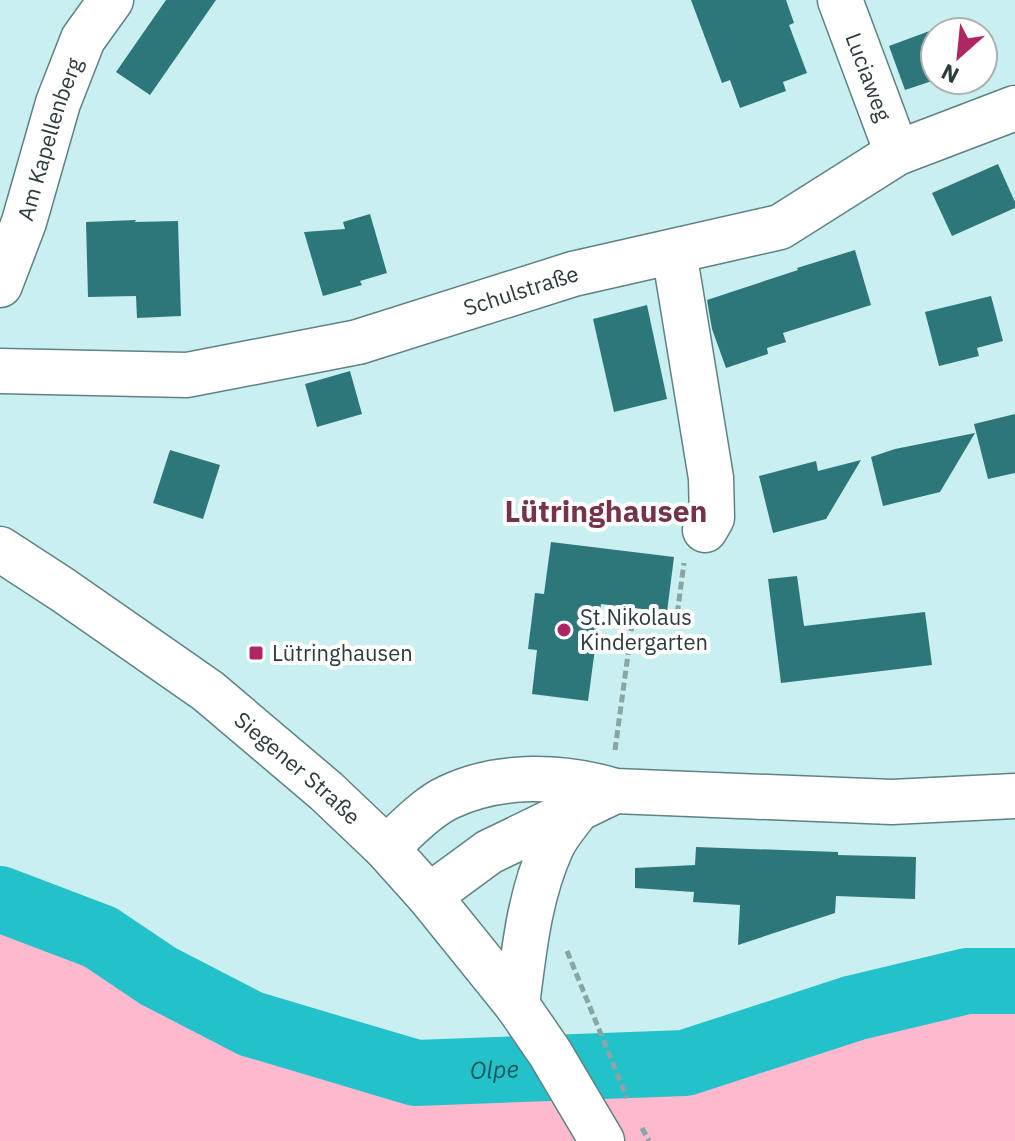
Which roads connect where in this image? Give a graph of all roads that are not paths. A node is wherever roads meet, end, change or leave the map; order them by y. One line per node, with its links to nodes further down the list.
1 (111, 0): 6 (street, Am Kapellenberg)
2 (840, 0): 4 (street, Luciaweg)
3 (1014, 113): 4 (street, Schulstraße)
4 (897, 153): 5 (street, Schulstraße)
5 (674, 252): 7 (street, Schulstraße); 8 (street)
6 (0, 285)
7 (0, 371)
8 (705, 530)
9 (0, 549): 12 (street, Siegener Straße)
10 (1015, 796): 11 (street)
11 (596, 800): 12 (street); 13 (street); 14 (street)
12 (386, 848): 13 (street, Siegener Straße)
13 (429, 896): 14 (street, Siegener Straße)
14 (517, 1005): 15 (street, Siegener Straße)
15 (602, 1141)

